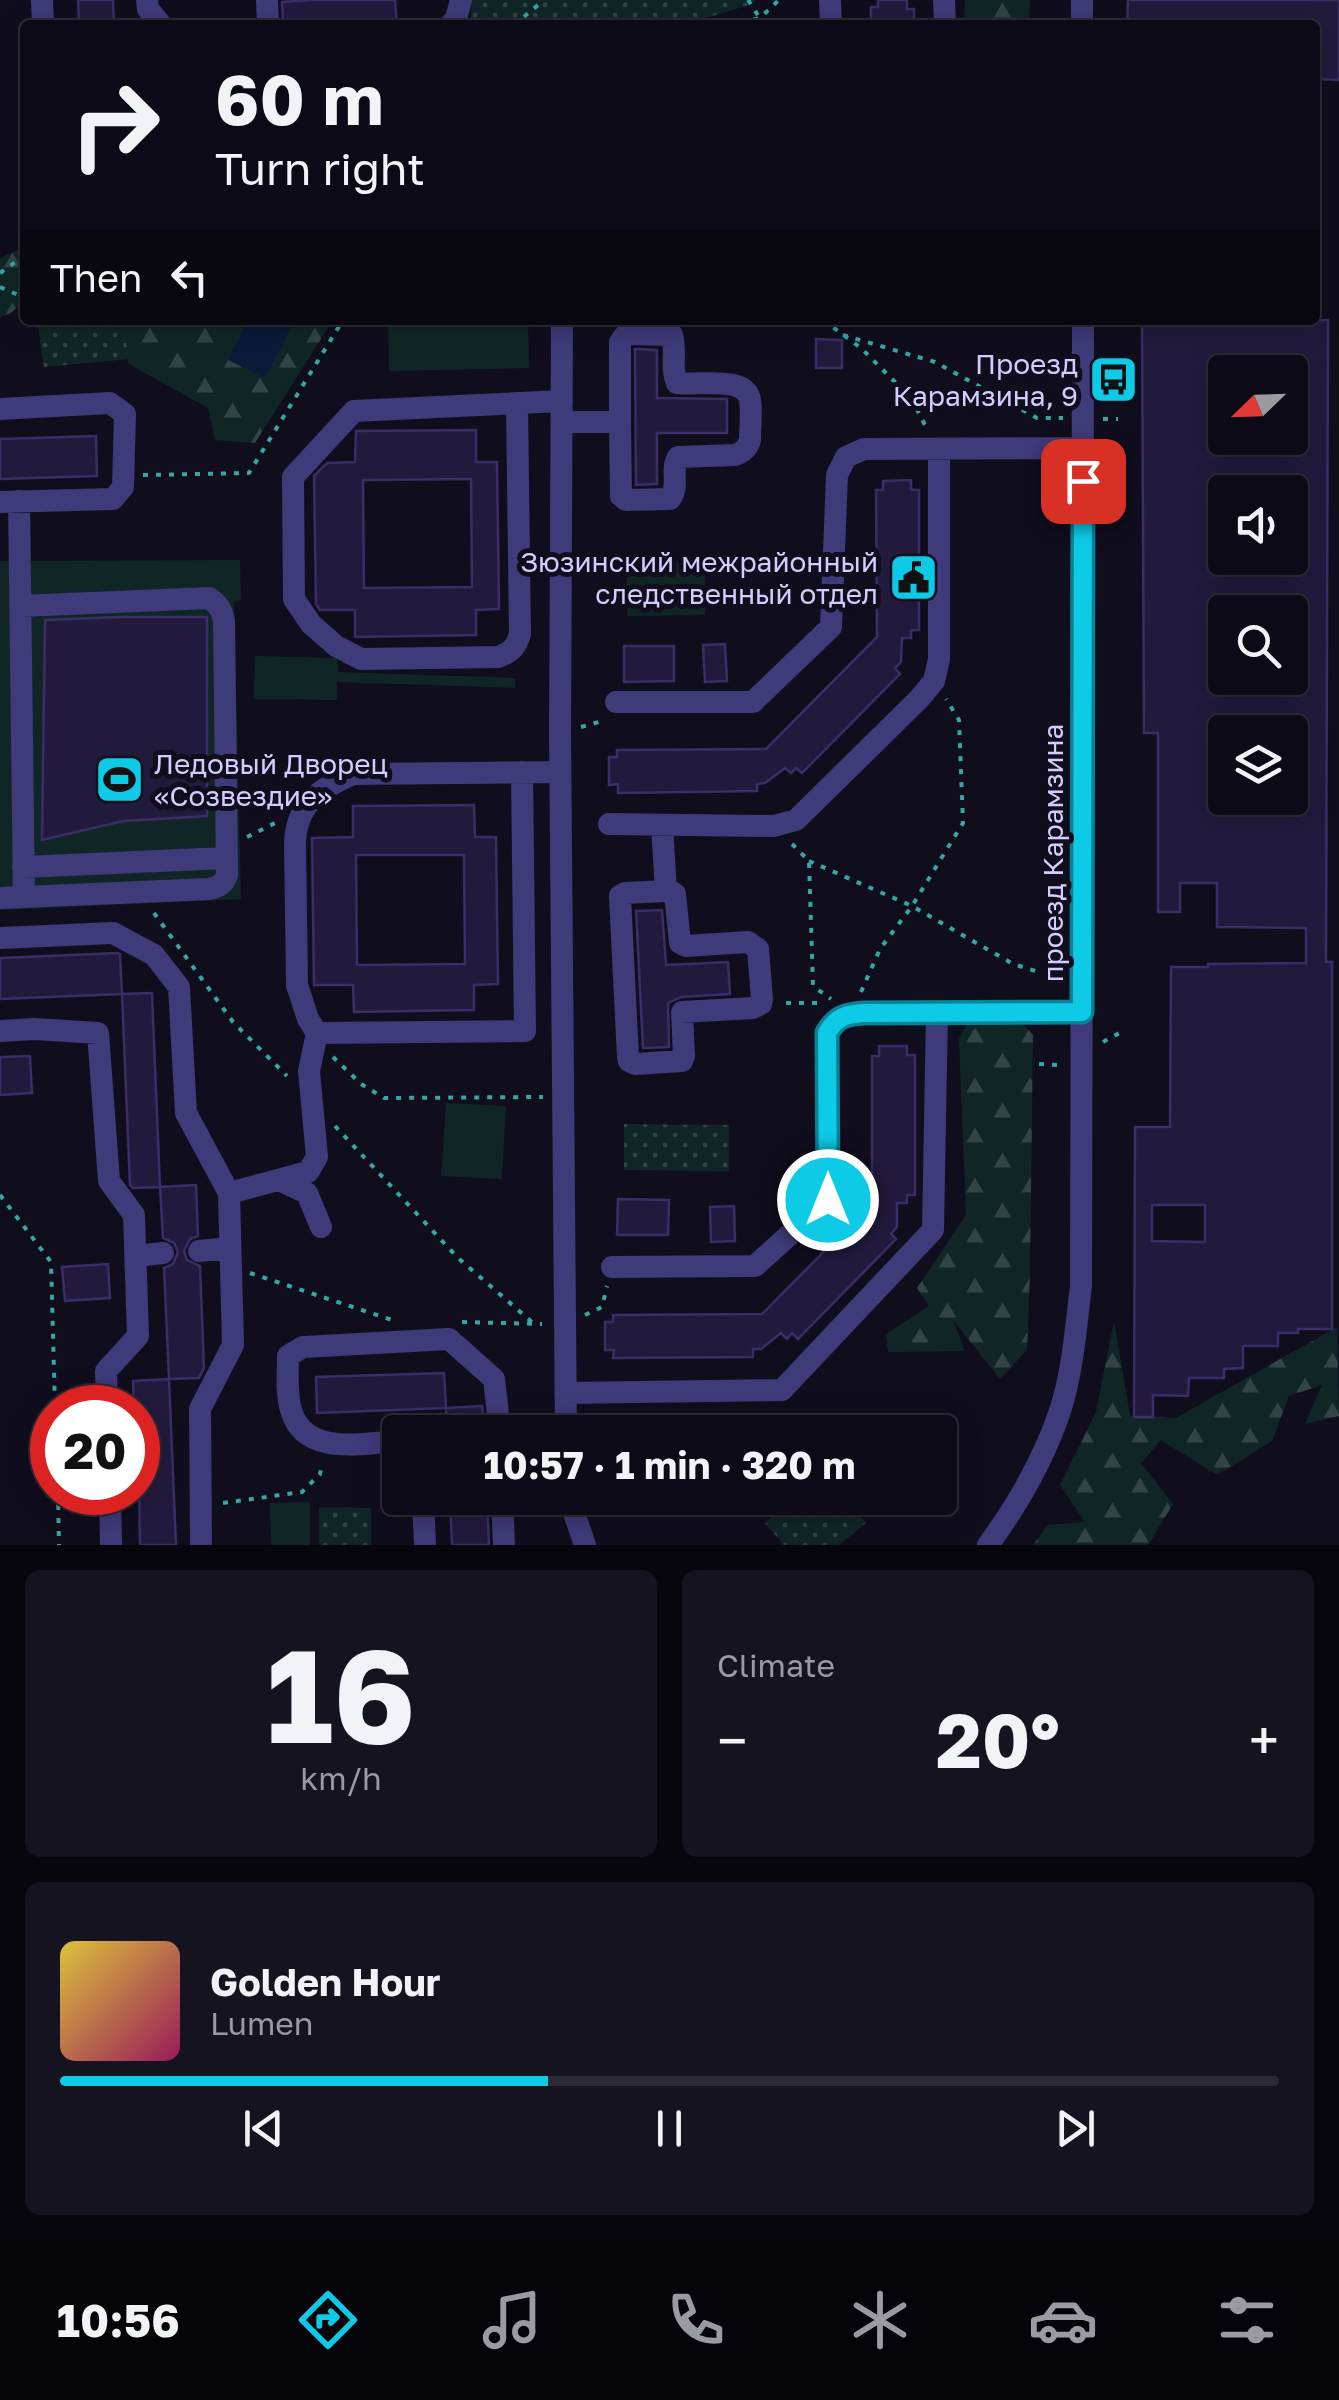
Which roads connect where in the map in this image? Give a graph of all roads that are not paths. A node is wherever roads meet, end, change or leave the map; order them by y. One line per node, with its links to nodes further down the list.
1 (562, 325): 5 (street)
2 (1083, 325): 7 (street, проезд Карамзина)
3 (518, 403): 3 (street); 5 (street)
4 (0, 409): 9 (street)
5 (562, 411): 6 (street); 13 (street)
6 (620, 422): 6 (street)
7 (1083, 448): 8 (street); 22 (street, проезд Карамзина)
8 (938, 449): 11 (street); 15 (street)
9 (10, 501): 10 (street)
10 (20, 606): 16 (street); 17 (street)
11 (616, 702)
12 (522, 772): 13 (street); 24 (street); 24 (street)
13 (560, 772): 34 (street)
14 (609, 824): 15 (street)
15 (662, 825): 18 (street)
16 (226, 853): 17 (street); 19 (street)
17 (23, 867): 19 (street)
18 (666, 891): 18 (street)
19 (12, 898)
20 (0, 938): 26 (street)
21 (937, 1012): 22 (street); 32 (street); 34 (street)
22 (1082, 1012): 47 (street, проезд Карамзина)
23 (0, 1031): 30 (street)
24 (317, 1032): 25 (street)
25 (279, 1180): 26 (street); 27 (street)
26 (228, 1193): 31 (street)
27 (321, 1227)
28 (199, 1250): 31 (street)
29 (163, 1253): 30 (street)
30 (136, 1256): 33 (street)
31 (230, 1257): 43 (street)
32 (612, 1266)
33 (107, 1385)
34 (566, 1392): 36 (street)
35 (498, 1415): 37 (street)
36 (566, 1415)
37 (382, 1442)
38 (110, 1515): 42 (street)
39 (424, 1515): 44 (street)
40 (503, 1515): 45 (street)
41 (576, 1515): 46 (street)
42 (111, 1545)
43 (201, 1545)
44 (425, 1545)
45 (504, 1545)
46 (585, 1545)
47 (988, 1545)

